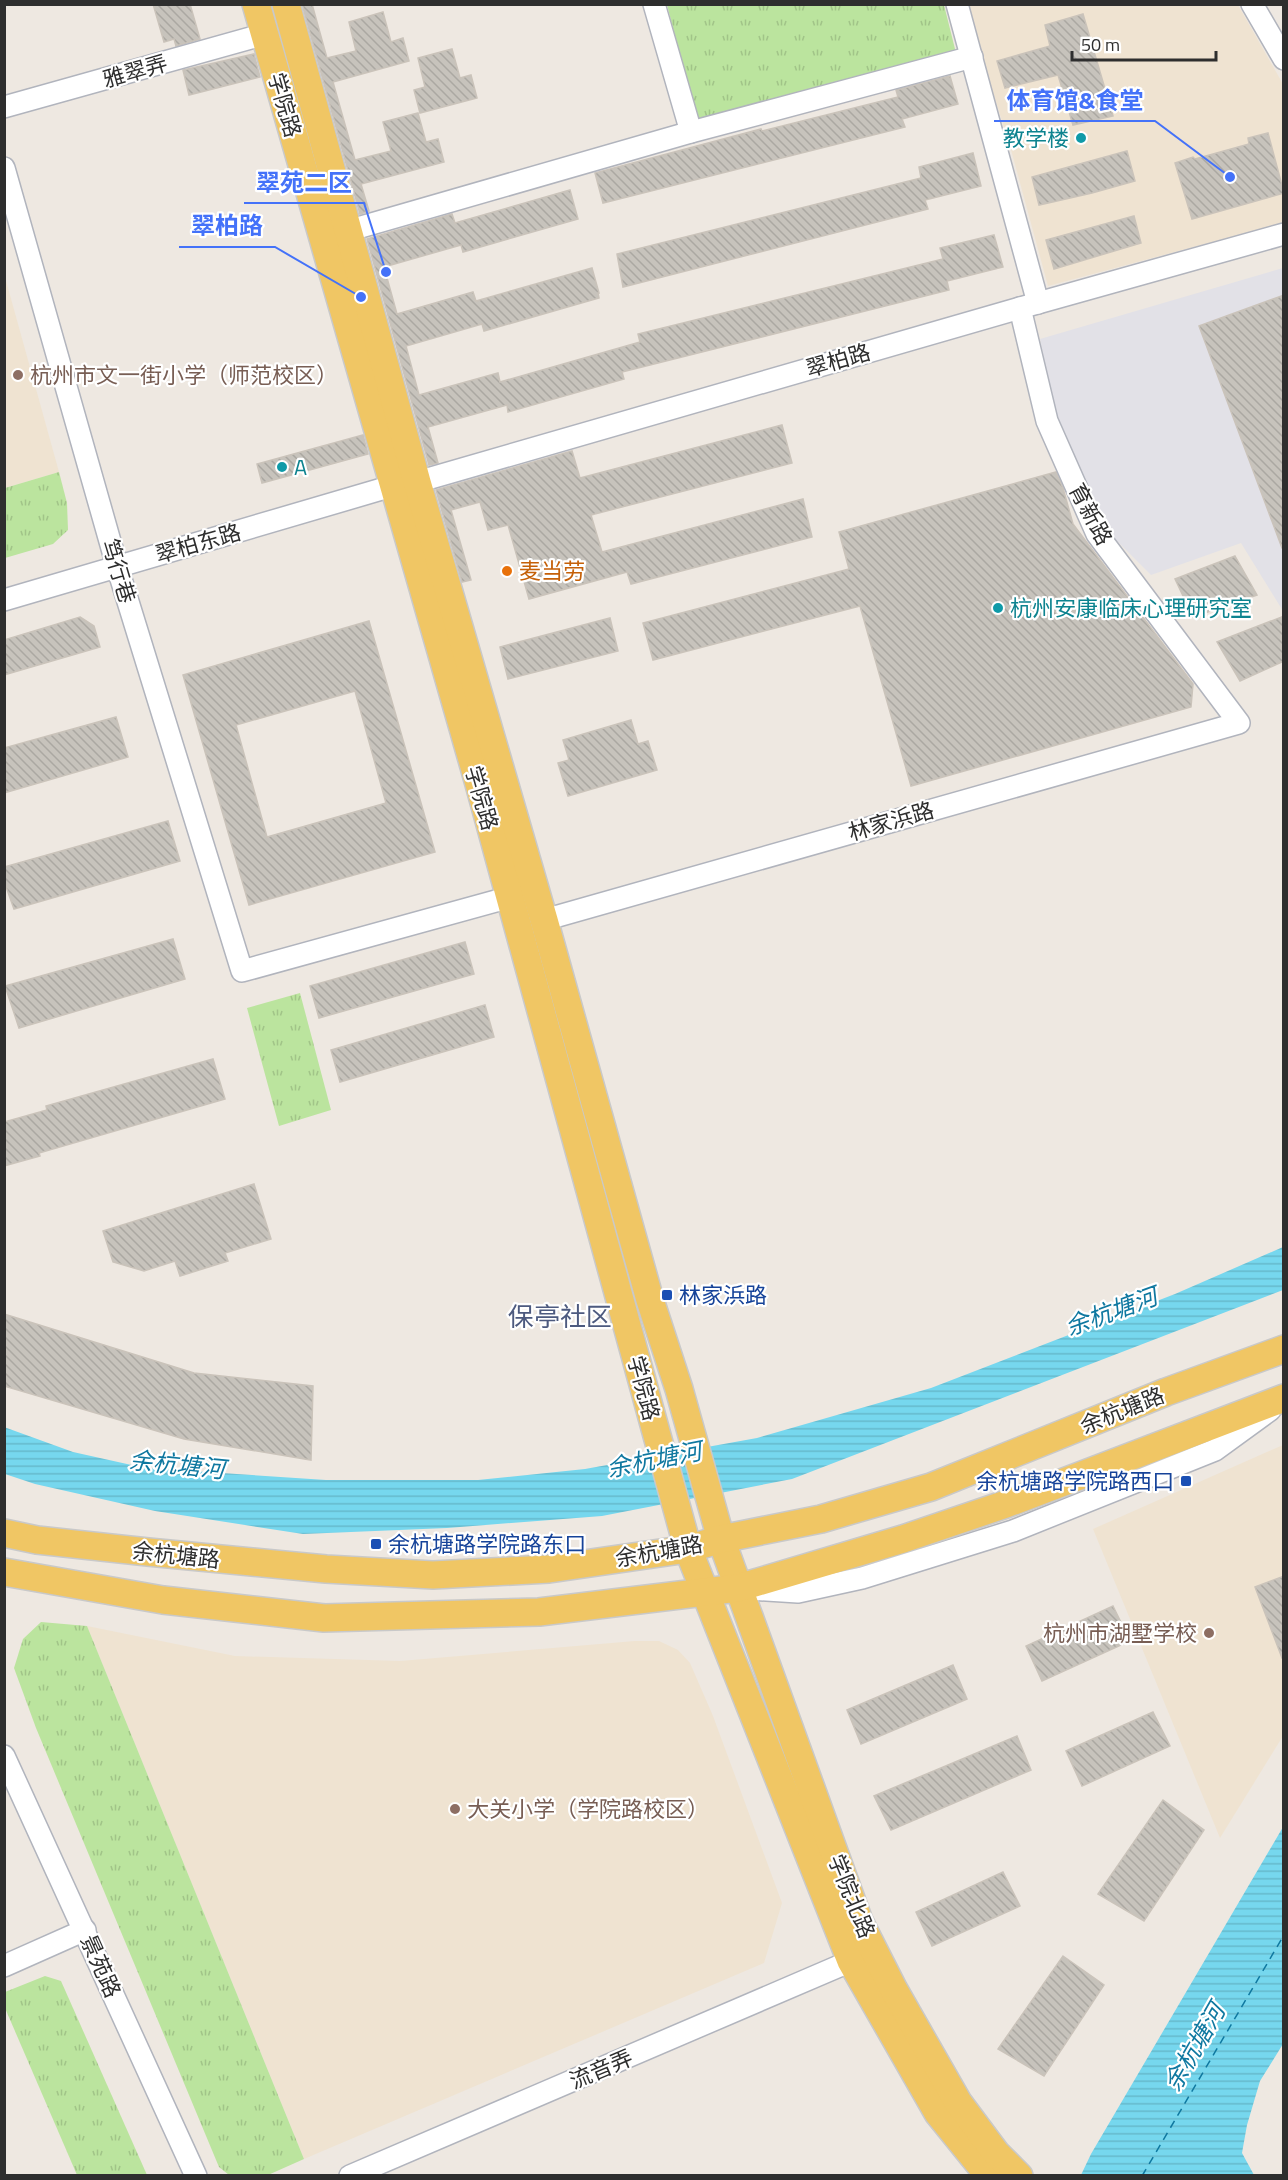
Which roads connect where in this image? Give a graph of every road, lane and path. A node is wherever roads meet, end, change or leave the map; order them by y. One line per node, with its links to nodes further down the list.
1 (256, 4): 6 (main road, 学院路)
2 (286, 4): 12 (main road, 学院路)
3 (654, 4): 10 (street)
4 (957, 4): 7 (street, 育新路)
5 (1252, 4): 8 (street)
6 (265, 34): 9 (street, 雅翠弄); 15 (main road, 学院路)
7 (972, 57): 10 (street); 14 (street, 育新路)
8 (1284, 59)
9 (4, 108)
10 (691, 132): 12 (street)
11 (4, 168): 16 (street, 笃行巷)
12 (347, 231): 15 (main road, 学院路)
13 (1284, 234): 14 (street, 翠柏路)
14 (1029, 305): 15 (street, 翠柏路); 18 (street, 育新路)
15 (404, 484): 16 (street, 翠柏东路); 19 (main road, 学院路); 20 (main road, 学院路)
16 (117, 566): 17 (street, 翠柏东路); 19 (street, 笃行巷)
17 (4, 600)
18 (1239, 723): 20 (street, 林家浜路)
19 (510, 897): 25 (main road, 学院路)
20 (544, 920): 24 (main road, 学院路)
21 (1284, 1348): 24 (main road, 余杭塘路)
22 (1284, 1399): 27 (main road, 余杭塘路)
23 (4, 1533): 25 (main road, 余杭塘路)
24 (721, 1539): 25 (main road, 余杭塘路); 27 (main road, 学院路)
25 (688, 1549): 28 (main road, 学院路)
26 (4, 1572): 28 (main road, 余杭塘路)
27 (738, 1588): 28 (main road, 余杭塘路); 33 (main road, 学院北路)
28 (704, 1592): 31 (main road, 学院北路)
29 (4, 1756): 30 (street, 景苑路)
30 (85, 1930): 32 (street); 34 (street, 景苑路)
31 (851, 1961): 33 (main road, 学院北路); 35 (street, 流音弄)
32 (4, 1966)
33 (989, 2165): 36 (main road, 学院北路)
34 (196, 2175)
35 (350, 2175)
36 (1019, 2175)

